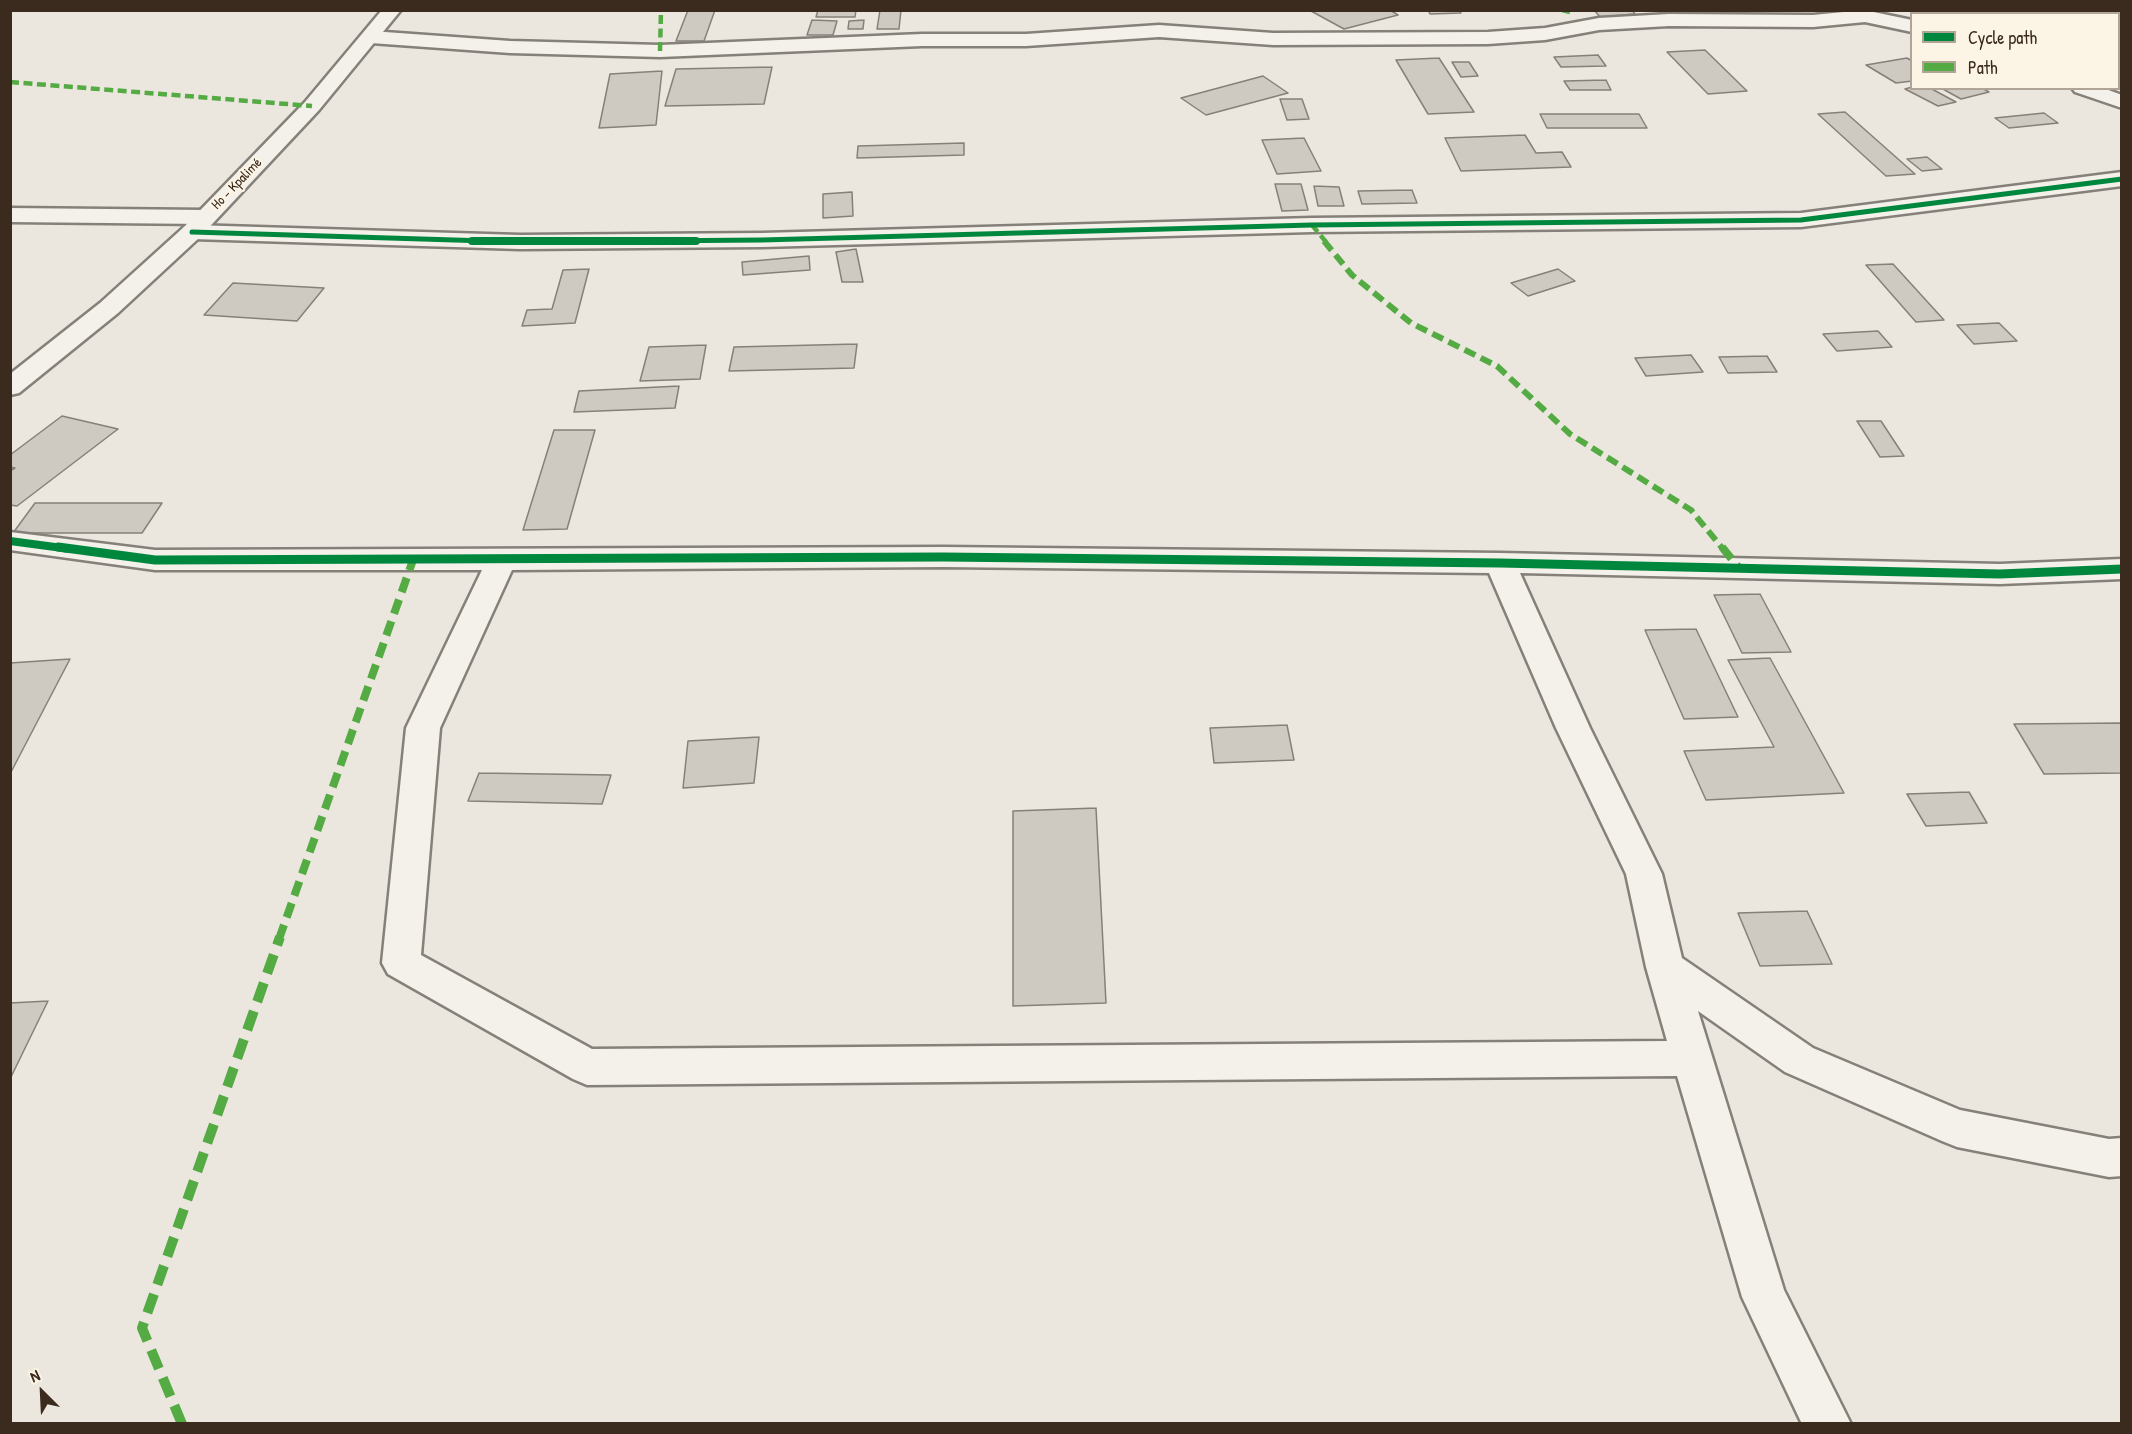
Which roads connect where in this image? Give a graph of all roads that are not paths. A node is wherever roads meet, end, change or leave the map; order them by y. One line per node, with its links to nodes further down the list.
1 (392, 10): 3 (street, Ho - Kpalimé)
2 (1910, 26): 3 (street)
3 (371, 37): 8 (street, Ho - Kpalimé)
4 (2088, 90): 5 (street)
5 (2121, 102)
6 (2121, 179): 8 (street)
7 (10, 215): 8 (street)
8 (198, 224): 9 (street, Ho - Kpalimé)
9 (10, 387)
10 (10, 541): 11 (street)
11 (501, 560): 12 (street); 15 (street)
12 (1500, 563): 13 (street); 14 (street)
13 (2121, 569)
14 (1665, 967): 15 (street); 16 (street)
15 (1690, 1058): 17 (street)
16 (2121, 1157)
17 (1827, 1424)

